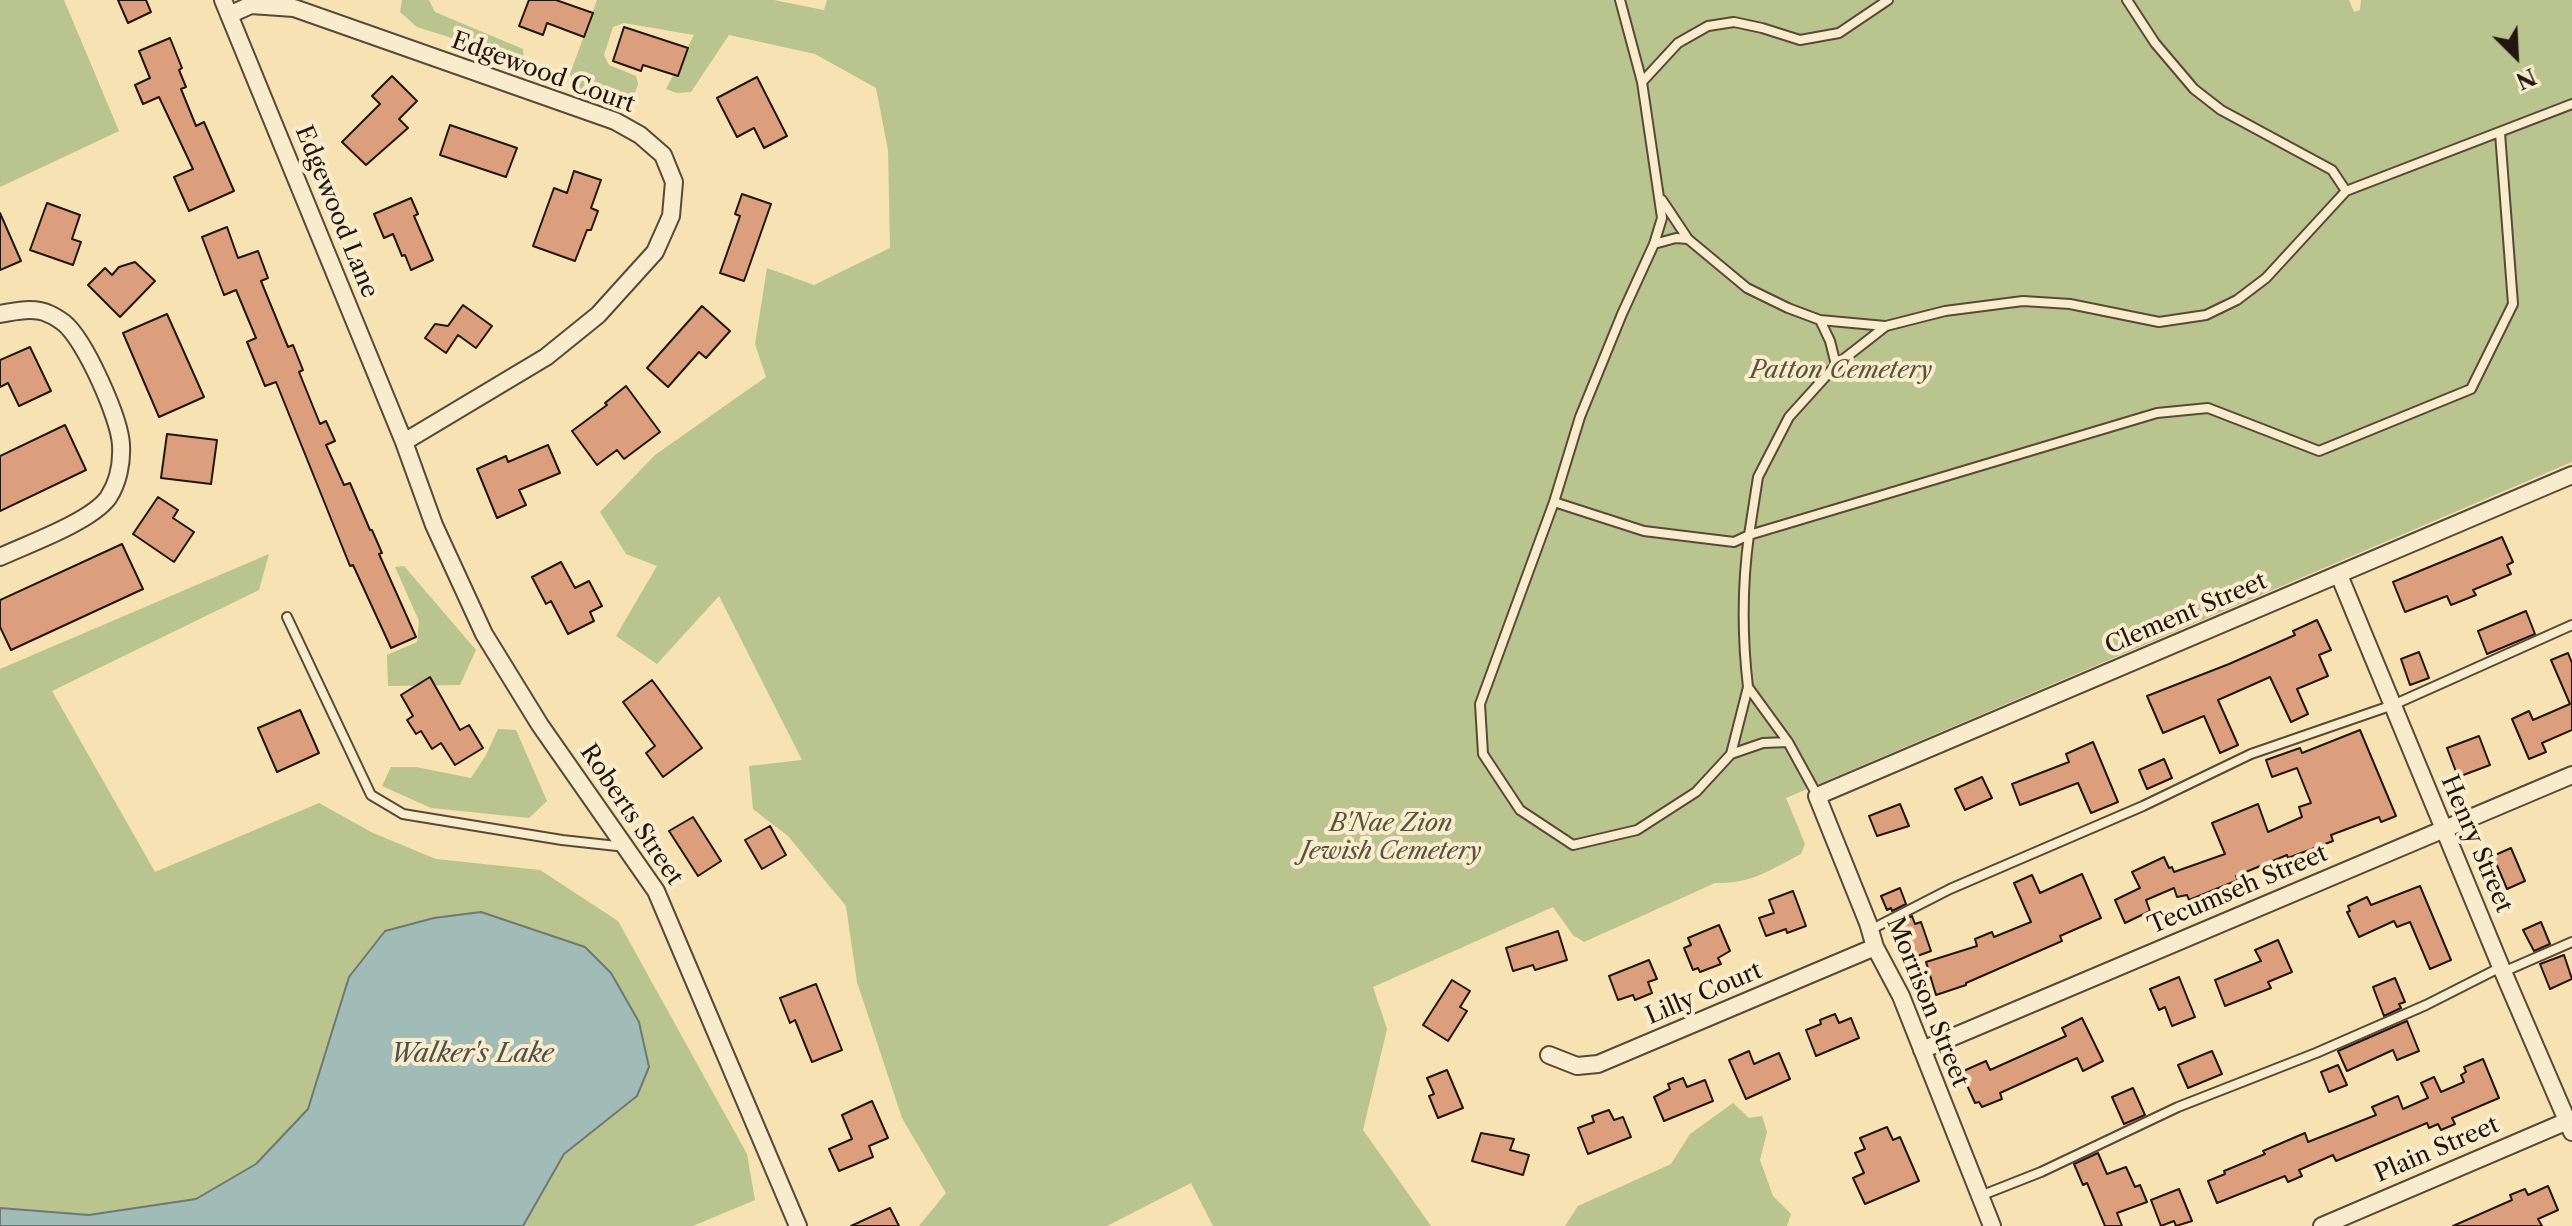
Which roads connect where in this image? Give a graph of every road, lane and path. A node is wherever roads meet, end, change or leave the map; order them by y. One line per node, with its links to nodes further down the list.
1 (1620, 0): 5 (lane)
2 (1888, 0): 5 (lane)
3 (2127, 0): 8 (lane)
4 (226, 7): 16 (street, Edgewood Lane); 16 (street, Edgewood Court)
5 (1642, 82): 9 (lane)
6 (2572, 104): 7 (lane)
7 (2500, 133): 8 (lane); 19 (lane)
8 (2346, 191): 14 (lane)
9 (1659, 195): 10 (lane); 11 (lane)
10 (1688, 239): 11 (lane); 13 (lane)
11 (1654, 244): 18 (lane)
12 (0, 314): 20 (street)
13 (1820, 320): 14 (lane); 15 (lane)
14 (1886, 326): 15 (lane)
15 (1836, 365): 19 (lane)
16 (404, 442): 31 (street, Roberts Street)
17 (2572, 475): 21 (street, Clement Street)
18 (1554, 502): 19 (lane); 27 (lane)
19 (1749, 535): 24 (lane)
20 (0, 557)
21 (2339, 575): 25 (street, Henry Street); 29 (street, Clement Street)
22 (287, 617): 31 (lane)
23 (2572, 625): 25 (lane)
24 (1748, 687): 26 (lane); 27 (lane)
25 (2393, 705): 30 (street, Henry Street); 32 (lane)
26 (1788, 742): 27 (lane); 29 (lane)
27 (1731, 754)
28 (2572, 775): 30 (street, Tecumseh Street)
29 (1817, 796): 32 (street, Morrison Street)
30 (2444, 829): 35 (street, Henry Street); 36 (street, Tecumseh Street)
31 (627, 847): 40 (street, Roberts Street)
32 (1870, 930): 34 (street, Morrison Street)
33 (2572, 942): 35 (lane)
34 (1875, 947): 36 (street, Morrison Street); 37 (street, Lilly Court)
35 (2502, 970): 38 (street, Henry Street); 39 (lane)
36 (1922, 1050): 39 (street, Morrison Street)
37 (1549, 1055)
38 (2570, 1124): 42 (street, Plain Street)
39 (1979, 1197): 41 (street, Morrison Street)
40 (798, 1226)
41 (1992, 1226)
42 (2322, 1226)

